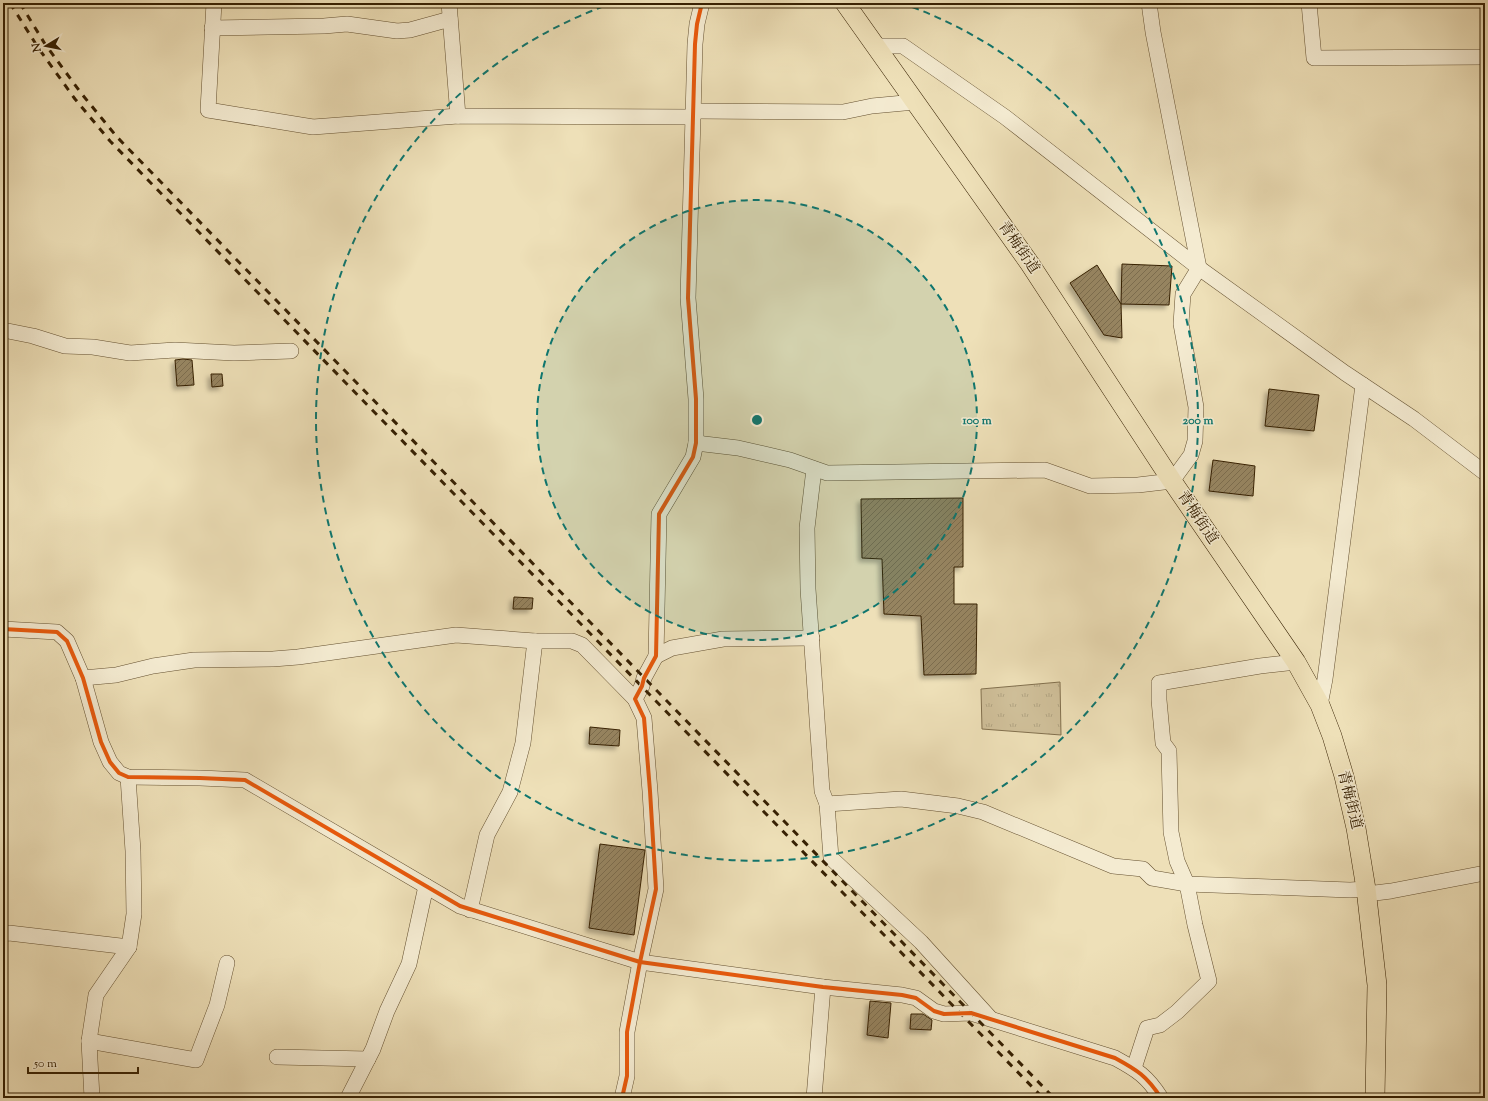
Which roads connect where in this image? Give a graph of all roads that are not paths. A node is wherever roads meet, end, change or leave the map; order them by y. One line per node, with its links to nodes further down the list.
1 (214, 3): 8 (street)
2 (448, 3): 7 (street)
3 (702, 3): 12 (street)
4 (845, 3): 9 (main road, 青梅街道)
5 (1149, 3): 14 (street)
6 (1309, 3): 10 (street)
7 (450, 19): 8 (street); 13 (street)
8 (212, 28): 13 (street)
9 (876, 46): 11 (main road, 青梅街道); 14 (street)
10 (1485, 57)
11 (915, 102): 12 (street); 21 (main road, 青梅街道)
12 (693, 114): 13 (street); 18 (street)
13 (458, 116)
14 (1199, 268): 17 (street); 21 (street)
15 (3, 330): 16 (street)
16 (291, 351)
17 (1363, 385): 20 (street); 29 (street)
18 (696, 443): 19 (street); 25 (street)
19 (814, 469): 21 (street); 23 (street)
20 (1485, 473)
21 (1172, 481): 26 (main road, 青梅街道)
22 (3, 630): 27 (street)
23 (812, 638): 25 (street); 31 (street)
24 (535, 641): 27 (street); 28 (street); 36 (street)
25 (656, 656): 28 (street)
26 (1296, 662): 29 (main road, 青梅街道); 33 (street)
27 (83, 678): 30 (street)
28 (635, 699): 39 (street)
29 (1320, 705): 35 (main road, 青梅街道)
30 (128, 777): 34 (street); 38 (street)
31 (827, 804): 33 (street); 42 (street)
32 (1485, 873): 35 (street)
33 (1187, 884): 35 (street); 46 (street)
34 (426, 886): 36 (street); 45 (street)
35 (1367, 891): 52 (main road, 青梅街道)
36 (470, 910): 39 (street)
37 (3, 934): 38 (street)
38 (129, 947): 43 (street)
39 (640, 962): 41 (street); 49 (street)
40 (227, 964): 43 (street)
41 (823, 987): 42 (street); 50 (street)
42 (990, 1019): 46 (street)
43 (89, 1041): 47 (street)
44 (277, 1057): 45 (street)
45 (368, 1060): 48 (street)
46 (1134, 1068): 51 (street)
47 (92, 1098)
48 (348, 1098)
49 (622, 1098)
50 (814, 1098)
51 (1161, 1098)
52 (1375, 1098)

